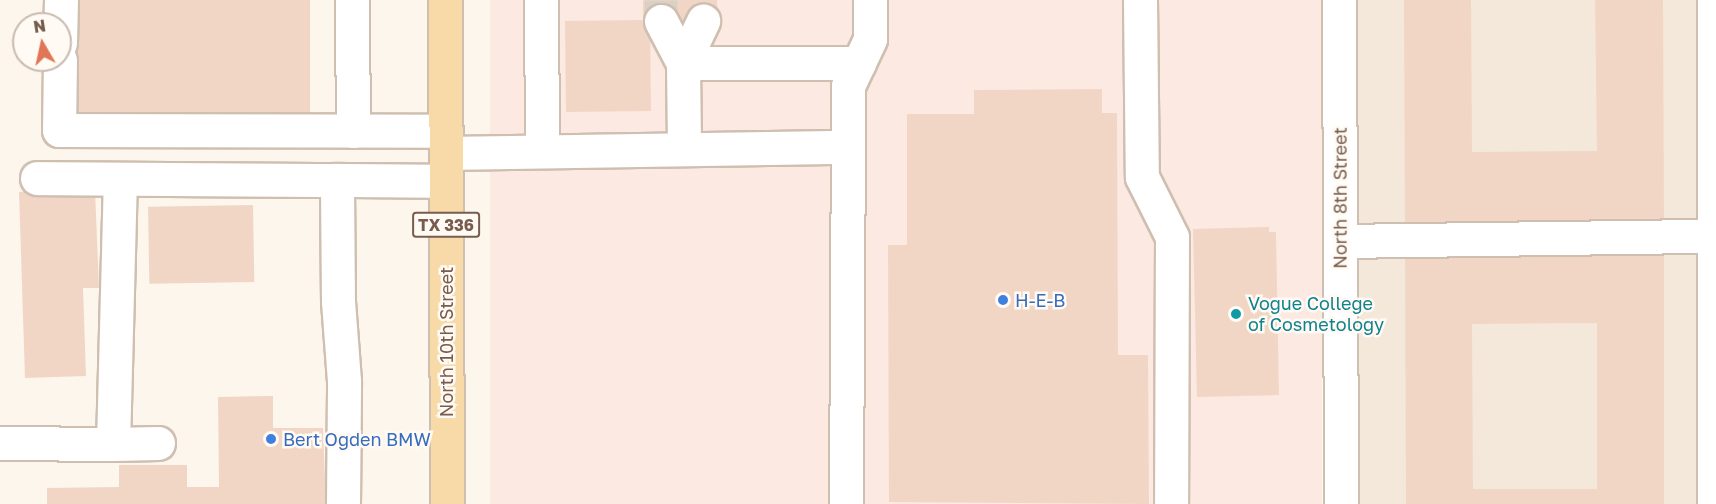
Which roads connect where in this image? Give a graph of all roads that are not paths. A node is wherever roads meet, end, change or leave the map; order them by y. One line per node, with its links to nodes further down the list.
1 (352, 0): 13 (street)
2 (445, 0): 17 (main road, North 10th Street / TX 336)
3 (541, 0): 16 (street)
4 (870, 0): 10 (street)
5 (1140, 0): 30 (street)
6 (1339, 0): 22 (street, North 8th Street)
7 (1714, 0): 12 (street)
8 (682, 21): 9 (street)
9 (683, 63): 10 (street); 15 (street)
10 (859, 63): 14 (street)
11 (60, 72): 13 (street)
12 (1715, 74): 21 (street)
13 (353, 130): 17 (street)
14 (848, 147): 15 (street); 29 (street)
15 (684, 149): 16 (street)
16 (542, 152): 17 (street)
17 (445, 155): 20 (street); 28 (main road, North 10th Street / TX 336)
18 (38, 178): 19 (street)
19 (120, 179): 20 (street); 25 (street)
20 (337, 180): 27 (street)
21 (1714, 236): 22 (street); 23 (street)
22 (1340, 241): 31 (street, North 8th Street)
23 (1715, 419): 32 (street)
24 (0, 443): 25 (street)
25 (113, 444): 26 (street)
26 (158, 444)
27 (343, 504)
28 (447, 504)
29 (846, 504)
30 (1171, 504)
31 (1341, 504)
32 (1714, 504)

